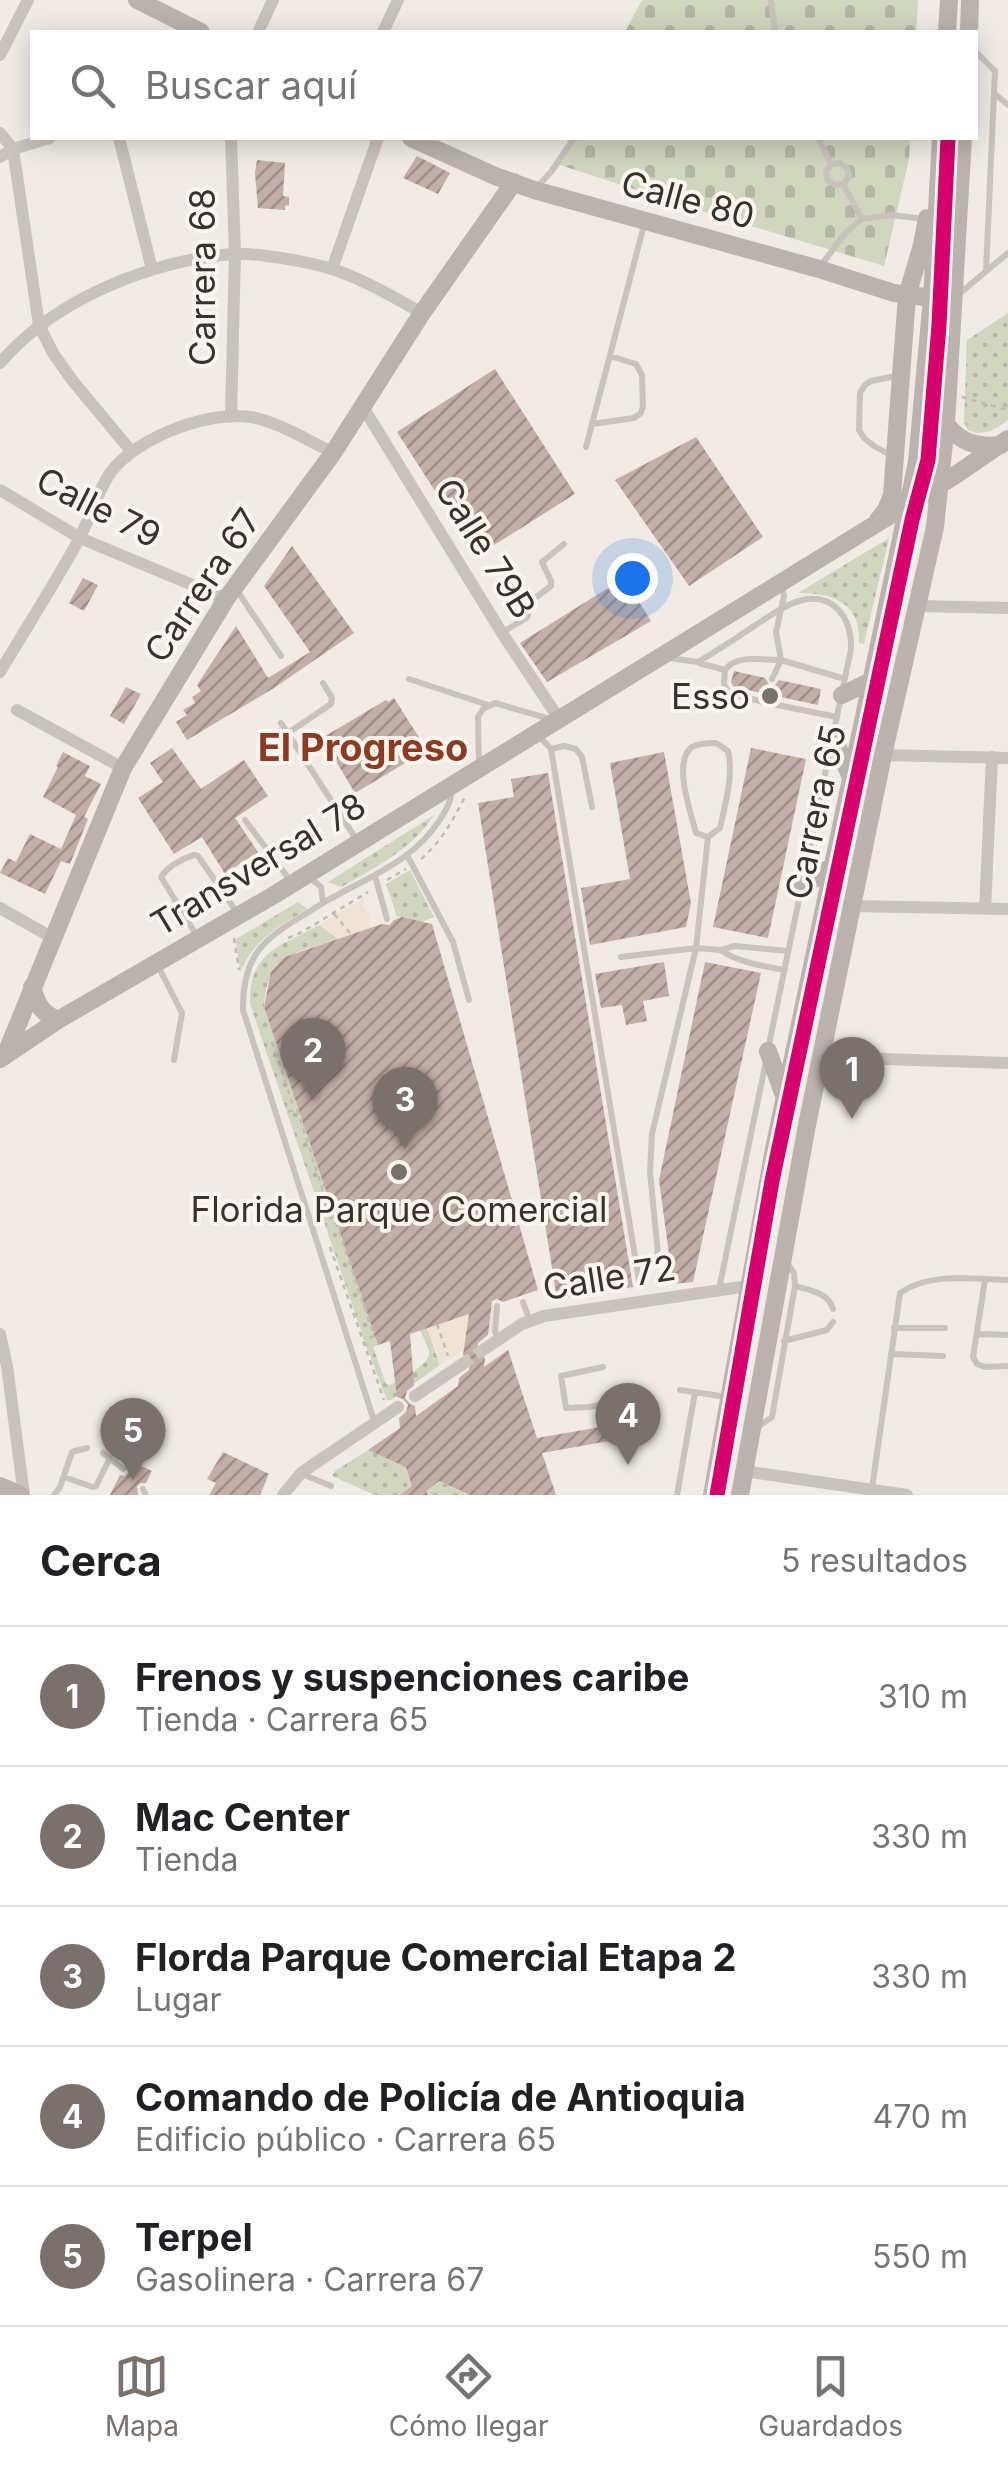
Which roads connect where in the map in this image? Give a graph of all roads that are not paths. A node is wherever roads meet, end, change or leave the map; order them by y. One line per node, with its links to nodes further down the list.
1 (28, 0): 14 (street)
2 (274, 0): 9 (street)
3 (398, 0): 10 (street)
4 (771, 0): 11 (lane)
5 (948, 0): 12 (main road)
6 (149, 3): 8 (main road)
7 (971, 4): 13 (main road)
8 (197, 30)
9 (259, 30)
10 (383, 30)
11 (775, 30)
12 (947, 30)
13 (969, 30)
14 (0, 54)
15 (978, 54): 16 (lane)
16 (994, 93): 17 (lane); 43 (lane)
17 (1008, 105)
18 (0, 133): 29 (street)
19 (43, 140): 29 (street)
20 (120, 140): 40 (street)
21 (231, 140): 39 (street, Carrera 68)
22 (377, 140): 41 (street)
23 (416, 140): 32 (main road, Calle 80)
24 (573, 140): 34 (lane)
25 (819, 140): 31 (lane)
26 (941, 140): 36 (main road)
27 (941, 140): 45 (main road, Carrera 65)
28 (962, 140): 46 (main road, Carrera 65)
29 (13, 149): 30 (street); 48 (street)
30 (0, 157)
31 (831, 164): 33 (lane); 33 (lane)
32 (514, 182): 34 (main road, Calle 80); 47 (main road, Carrera 67)
33 (844, 184): 35 (lane)
34 (534, 190): 37 (main road, Calle 80)
35 (862, 219): 36 (lane); 42 (lane)
36 (926, 220): 44 (main road)
37 (646, 221): 42 (main road, Calle 80); 49 (lane)
38 (1008, 253): 43 (lane)
39 (235, 254): 40 (street); 41 (street); 54 (street, Carrera 68)
40 (152, 269): 48 (street)
41 (332, 269): 47 (street)
42 (819, 269): 44 (main road, Calle 80)
43 (986, 272): 46 (lane)
44 (908, 296): 45 (main road, Calle 80); 51 (main road)
45 (932, 298): 46 (main road, Calle 80); 57 (main road, Carrera 65)
46 (953, 300): 56 (main road, Carrera 65)
47 (422, 313): 52 (main road, Carrera 67)
48 (39, 325): 50 (street); 60 (street)
49 (610, 356): 55 (lane); 55 (lane)
50 (1, 360)
51 (902, 376): 53 (main road); 62 (lane)
52 (363, 407): 61 (main road, Carrera 67); 74 (street, Calle 79B)
53 (899, 410): 57 (main road); 62 (main road)
54 (232, 416): 60 (street); 61 (street)
55 (592, 424): 59 (lane)
56 (946, 424): 58 (main road); 63 (main road, Carrera 65)
57 (922, 433): 65 (main road, Carrera 65)
58 (1005, 442): 63 (main road, Transversal 78)
59 (586, 446)
60 (132, 452): 67 (street)
61 (333, 452): 70 (main road, Carrera 67)
62 (895, 457): 66 (main road)
63 (940, 484): 65 (main road, Transversal 78); 71 (main road, Carrera 65)
64 (0, 490): 67 (street, Calle 79)
65 (909, 503): 66 (main road, Transversal 78); 83 (main road, Carrera 65)
66 (875, 524): 69 (main road, Transversal 78)
67 (80, 538): 70 (street, Calle 79); 80 (street)
68 (564, 544): 74 (lane)
69 (781, 581): 73 (lane); 76 (main road, Transversal 78)
70 (231, 594): 75 (lane); 98 (main road, Carrera 67)
71 (918, 606): 72 (street); 95 (main road, Carrera 65)
72 (1008, 608)
73 (780, 610): 77 (lane); 78 (lane); 85 (lane)
74 (502, 633): 89 (street, Calle 79B)
75 (281, 656)
76 (659, 658): 78 (lane); 89 (main road, Transversal 78)
77 (781, 660): 79 (lane); 81 (lane); 85 (lane)
78 (698, 662): 79 (lane)
79 (725, 670): 88 (lane)
80 (0, 672)
81 (772, 679)
82 (409, 680): 86 (lane)
83 (874, 680): 85 (main road); 100 (main road, Carrera 65)
84 (324, 683): 92 (lane)
85 (843, 687): 88 (lane)
86 (488, 705): 89 (lane); 99 (lane)
87 (17, 710): 98 (street)
88 (837, 716): 93 (lane)
89 (558, 720): 91 (main road, Transversal 78)
90 (281, 723): 92 (lane)
91 (537, 733): 94 (lane); 99 (main road, Transversal 78)
92 (288, 734): 105 (lane)
93 (833, 736): 100 (main road); 111 (lane)
94 (551, 749): 102 (lane); 140 (lane)
95 (883, 755): 96 (street); 114 (main road, Carrera 65)
96 (992, 757): 97 (street); 116 (street)
97 (1008, 758)
98 (123, 768): 121 (main road, Carrera 67)
99 (480, 768): 101 (main road, Transversal 78)
100 (852, 780): 107 (main road, Carrera 65)
101 (451, 786): 105 (main road, Transversal 78); 106 (lane)
102 (592, 806)
103 (245, 820): 109 (lane)
104 (708, 837): 104 (lane); 123 (lane)
105 (358, 843): 109 (main road, Transversal 78)
106 (407, 855): 108 (lane); 130 (lane)
107 (834, 865): 111 (main road); 137 (main road, Carrera 65)
108 (375, 876): 112 (lane); 120 (lane)
109 (307, 882): 112 (lane); 113 (lane); 119 (main road, Transversal 78)
110 (219, 886): 118 (lane); 118 (lane); 119 (lane)
111 (802, 886): 125 (lane)
112 (339, 894): 113 (lane)
113 (323, 903): 172 (lane)
114 (852, 906): 116 (street); 133 (main road, Carrera 65)
115 (0, 908): 121 (street)
116 (985, 909): 117 (street)
117 (1008, 909)
118 (181, 910): 122 (lane)
119 (239, 915): 122 (main road, Transversal 78)
120 (387, 919)
121 (53, 938): 129 (main road, Carrera 67)
122 (199, 938): 127 (main road, Transversal 78)
123 (696, 948): 124 (lane); 126 (lane); 139 (lane)
124 (721, 950): 125 (lane); 128 (lane)
125 (789, 951): 128 (lane)
126 (621, 957)
127 (157, 963): 131 (main road, Transversal 78); 135 (lane)
128 (785, 970): 132 (lane)
129 (32, 987): 131 (main road); 134 (main road, Carrera 67)
130 (469, 1000)
131 (58, 1020): 134 (main road, Transversal 78)
132 (768, 1051): 137 (main road); 145 (lane)
133 (820, 1057): 136 (street); 138 (main road, Carrera 65)
134 (2, 1058)
135 (174, 1060)
136 (1008, 1063)
137 (785, 1096): 143 (main road, Carrera 65)
138 (782, 1258): 144 (lane); 166 (main road, Carrera 65)
139 (659, 1264)
140 (640, 1280)
141 (985, 1280): 142 (lane); 151 (lane); 155 (lane)
142 (1008, 1280)
143 (748, 1286): 145 (street, Calle 72); 170 (main road, Carrera 65)
144 (795, 1286): 148 (lane); 157 (lane)
145 (718, 1290): 149 (street, Calle 72)
146 (522, 1302): 149 (lane)
147 (497, 1306): 156 (lane)
148 (833, 1309)
149 (530, 1320): 156 (street, Calle 72)
150 (833, 1322): 157 (lane)
151 (894, 1328): 152 (lane); 159 (lane)
152 (945, 1328)
153 (1007, 1332): 155 (lane)
154 (0, 1334): 183 (street)
155 (977, 1334): 162 (lane)
156 (500, 1339): 158 (street, Calle 72)
157 (784, 1341): 164 (lane)
158 (486, 1348)
159 (891, 1354): 160 (lane); 182 (lane)
160 (943, 1356)
161 (456, 1364): 168 (street)
162 (1008, 1366)
163 (603, 1367): 169 (lane)
164 (780, 1367): 166 (lane); 173 (lane)
165 (680, 1390): 167 (lane)
166 (758, 1390): 173 (main road, Carrera 65)
167 (695, 1392): 170 (lane); 186 (lane)
168 (414, 1396)
169 (643, 1397)
170 (729, 1398): 187 (main road, Carrera 65)
171 (392, 1406): 172 (street)
172 (374, 1422): 177 (street)
173 (751, 1432): 176 (main road, Carrera 65)
174 (87, 1448): 178 (lane)
175 (124, 1469): 178 (lane)
176 (744, 1471): 181 (street); 188 (main road, Carrera 65)
177 (301, 1474): 180 (lane); 185 (street)
178 (64, 1478): 184 (lane)
179 (0, 1486): 183 (main road)
180 (331, 1486)
181 (838, 1490): 182 (street)
182 (872, 1490): 189 (street)
183 (22, 1495)
184 (54, 1495)
185 (283, 1495)
186 (677, 1495)
187 (712, 1495)
188 (740, 1495)
189 (908, 1495)

